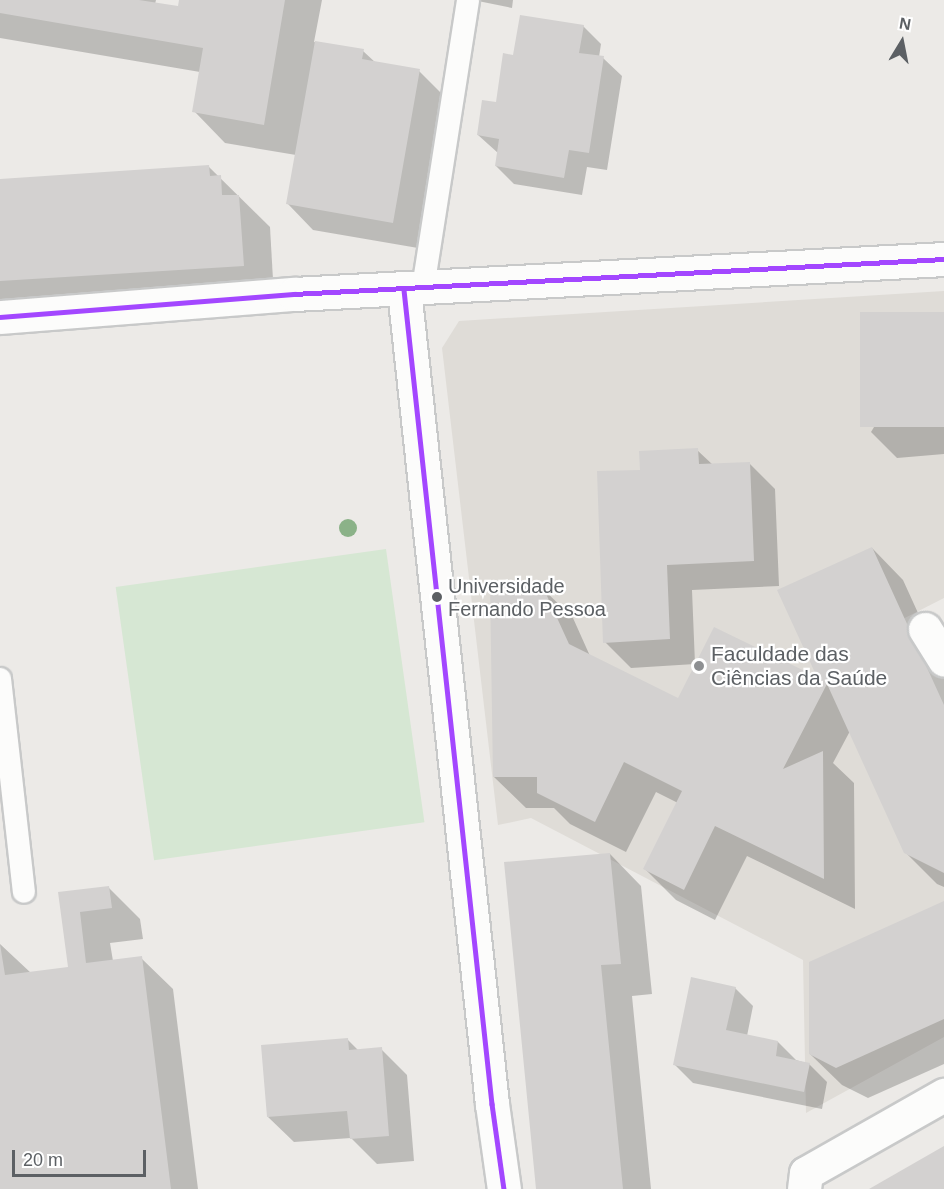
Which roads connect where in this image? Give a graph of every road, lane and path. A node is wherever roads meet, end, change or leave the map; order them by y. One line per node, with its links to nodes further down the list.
1 (468, 0): 3 (lane)
2 (944, 259): 3 (street)
3 (413, 289): 4 (street); 10 (street)
4 (0, 317)
5 (926, 629): 6 (street)
6 (944, 659)
7 (0, 679): 8 (lane)
8 (24, 892)
9 (944, 1095): 11 (street)
10 (504, 1189)
11 (804, 1189)

